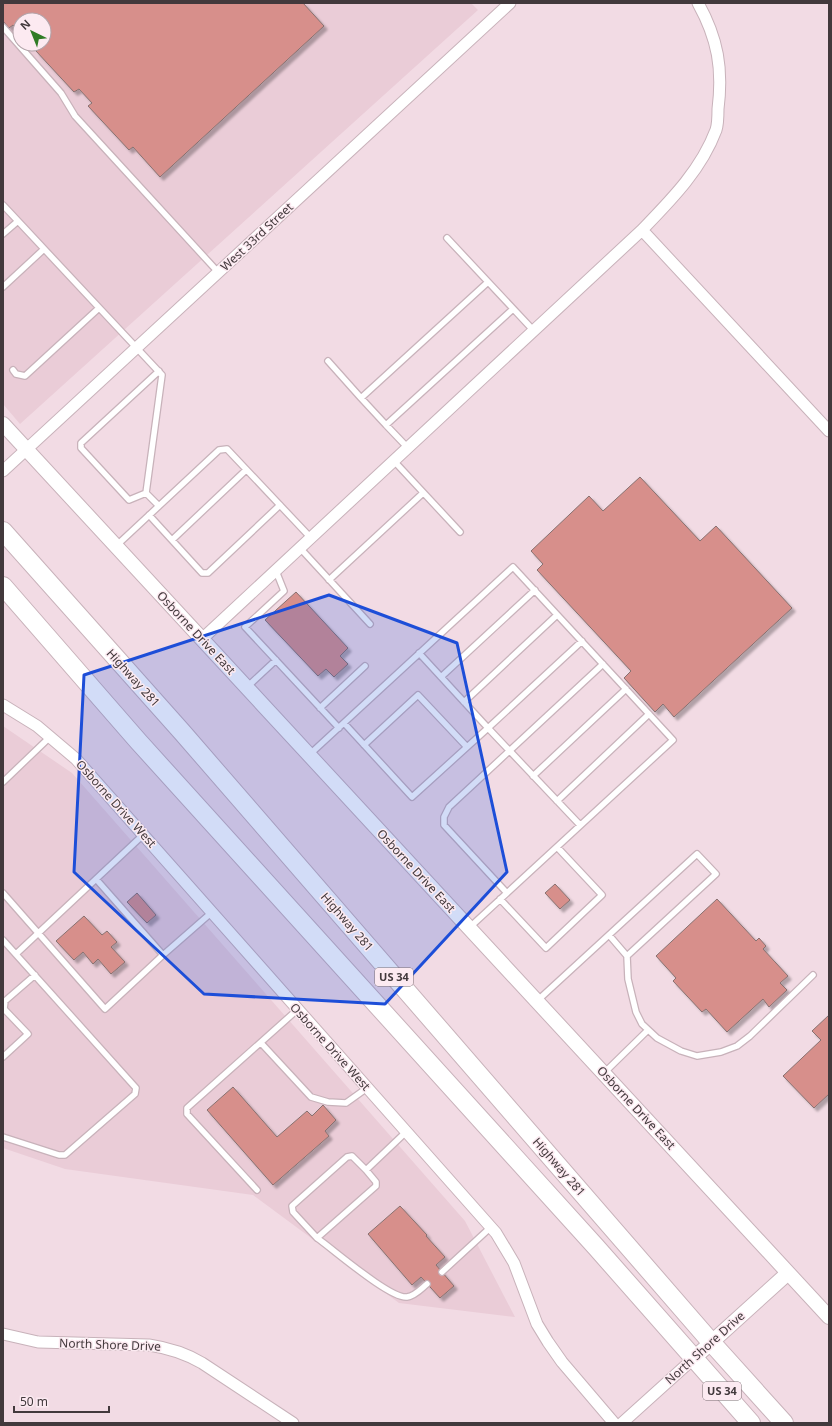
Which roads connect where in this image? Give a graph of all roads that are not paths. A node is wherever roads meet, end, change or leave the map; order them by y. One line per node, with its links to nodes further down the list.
1 (510, 3): 10 (street, West 33rd Street)
2 (698, 3): 6 (street)
3 (3, 27): 10 (lane)
4 (3, 205): 5 (lane)
5 (18, 221): 7 (lane); 9 (lane)
6 (642, 230): 15 (street); 23 (street)
7 (3, 234)
8 (447, 238): 11 (lane)
9 (44, 249): 12 (lane); 13 (lane)
10 (218, 272): 16 (street, West 33rd Street)
11 (488, 282): 14 (lane); 20 (lane)
12 (3, 287)
13 (99, 308): 16 (lane); 18 (lane)
14 (513, 308): 15 (lane); 22 (lane)
15 (534, 331): 24 (street)
16 (137, 348): 19 (lane); 25 (street, West 33rd Street)
17 (328, 361): 20 (lane)
18 (13, 370)
19 (158, 371): 29 (lane); 29 (lane)
20 (361, 398): 22 (lane)
21 (3, 424): 25 (street, Osborne Drive East)
22 (386, 425): 24 (lane)
23 (829, 431)
24 (408, 448): 26 (street)
25 (26, 450): 28 (street, West 33rd Street); 38 (street, Osborne Drive East)
26 (394, 461): 30 (lane); 36 (street)
27 (246, 470): 31 (lane); 32 (lane); 37 (lane)
28 (3, 471)
29 (146, 492): 32 (lane)
30 (423, 493): 35 (lane); 41 (lane)
31 (280, 505): 36 (lane); 37 (lane)
32 (159, 506): 33 (lane)
33 (148, 516): 37 (lane); 38 (lane)
34 (3, 531): 105 (highway, Highway 281 / US 34)
35 (460, 532)
36 (311, 538): 39 (street)
37 (172, 540)
38 (116, 546): 46 (street, Osborne Drive East)
39 (300, 548): 40 (street); 41 (lane)
40 (276, 571): 46 (street); 49 (lane)
41 (330, 580): 45 (lane)
42 (3, 586): 106 (highway, US 34)
43 (535, 590): 44 (lane); 48 (lane); 52 (lane)
44 (557, 615): 47 (lane); 55 (lane)
45 (370, 624)
46 (202, 639): 53 (street, Osborne Drive East)
47 (582, 641): 50 (lane); 61 (lane)
48 (419, 653): 52 (lane); 59 (lane)
49 (276, 660): 53 (lane); 57 (lane)
50 (603, 664): 54 (lane); 65 (lane)
51 (365, 666): 57 (lane)
52 (441, 677): 55 (lane)
53 (246, 687): 66 (street, Osborne Drive East)
54 (626, 689): 58 (lane); 67 (lane)
55 (464, 702): 61 (lane)
56 (3, 705): 62 (street, Osborne Drive West)
57 (320, 708): 60 (lane)
58 (650, 714): 69 (lane); 70 (lane)
59 (344, 723): 60 (lane); 63 (lane)
60 (338, 728): 66 (lane)
61 (488, 728): 64 (lane); 65 (lane)
62 (50, 737): 68 (lane); 71 (street, Osborne Drive West)
63 (364, 745): 64 (lane); 64 (lane)
64 (467, 747)
65 (510, 751): 67 (lane); 75 (lane)
66 (309, 755): 78 (street, Osborne Drive East)
67 (533, 776): 69 (lane)
68 (3, 782)
69 (557, 800): 70 (lane)
70 (580, 825): 72 (lane)
71 (143, 835): 73 (lane); 77 (street, Osborne Drive West)
72 (557, 847): 75 (lane); 76 (lane)
73 (96, 879): 79 (lane); 83 (lane)
74 (3, 893): 79 (lane)
75 (507, 893): 76 (lane)
76 (500, 899): 78 (lane)
77 (211, 913): 83 (lane); 88 (street, Osborne Drive West)
78 (469, 928): 87 (street, Osborne Drive East)
79 (39, 933): 82 (lane); 83 (lane)
80 (609, 935): 84 (lane); 84 (lane); 87 (lane)
81 (3, 940): 82 (lane)
82 (16, 954): 86 (lane)
83 (163, 955)
84 (627, 956): 89 (lane)
85 (813, 974): 89 (lane)
86 (35, 975): 91 (lane); 95 (lane)
87 (537, 1001): 92 (street, Osborne Drive East)
88 (298, 1010): 90 (lane); 93 (street, Osborne Drive West)
89 (648, 1030): 92 (lane)
90 (261, 1043): 93 (lane); 97 (lane)
91 (3, 1057)
92 (604, 1073): 101 (street, Osborne Drive East)
93 (367, 1088): 94 (street, Osborne Drive West)
94 (406, 1132): 96 (lane); 98 (street, Osborne Drive West)
95 (3, 1138)
96 (366, 1170): 99 (lane); 99 (lane)
97 (257, 1190)
98 (491, 1227): 100 (lane); 108 (street, Osborne Drive West)
99 (317, 1238): 102 (lane)
100 (442, 1272)
101 (788, 1273): 103 (street, Osborne Drive East); 105 (street, North Shore Drive)
102 (427, 1284)
103 (829, 1317)
104 (3, 1334): 107 (street, North Shore Drive)
105 (711, 1342): 106 (street, North Shore Drive); 111 (highway, Highway 281 / US 34)
106 (693, 1359): 109 (street, North Shore Drive); 110 (highway, US 34)
107 (293, 1423)
108 (614, 1423)
109 (622, 1423)
110 (751, 1423)
111 (784, 1423)

